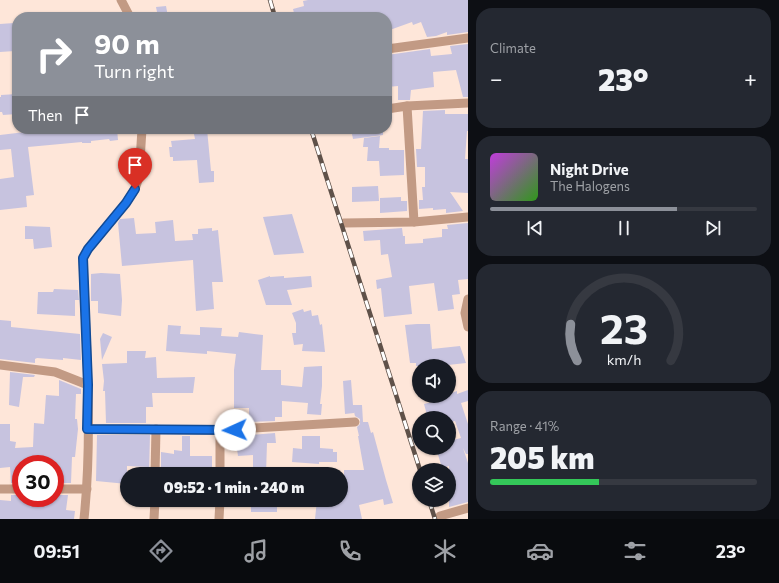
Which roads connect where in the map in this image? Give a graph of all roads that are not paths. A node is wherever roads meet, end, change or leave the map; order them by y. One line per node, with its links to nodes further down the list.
1 (121, 0): 2 (street)
2 (127, 12)
3 (468, 38): 4 (street)
4 (392, 48)
5 (468, 103): 6 (street)
6 (407, 106): 7 (street); 11 (street)
7 (392, 108)
8 (142, 134): 15 (street)
9 (468, 217): 11 (street)
10 (344, 222): 11 (street)
11 (414, 222)
12 (468, 299): 13 (street)
13 (468, 327)
14 (0, 365): 15 (street)
15 (88, 385): 17 (street)
16 (355, 422): 19 (street)
17 (87, 429): 18 (street); 25 (street)
18 (156, 429): 19 (street); 20 (street)
19 (220, 430): 21 (street)
20 (155, 467)
21 (220, 467)
22 (0, 489): 23 (street)
23 (12, 489)
24 (64, 489): 25 (street)
25 (87, 489): 30 (street)
26 (155, 507): 31 (street)
27 (220, 507): 32 (street)
28 (468, 508): 29 (street)
29 (440, 516)
30 (84, 519)
31 (154, 519)
32 (219, 519)

